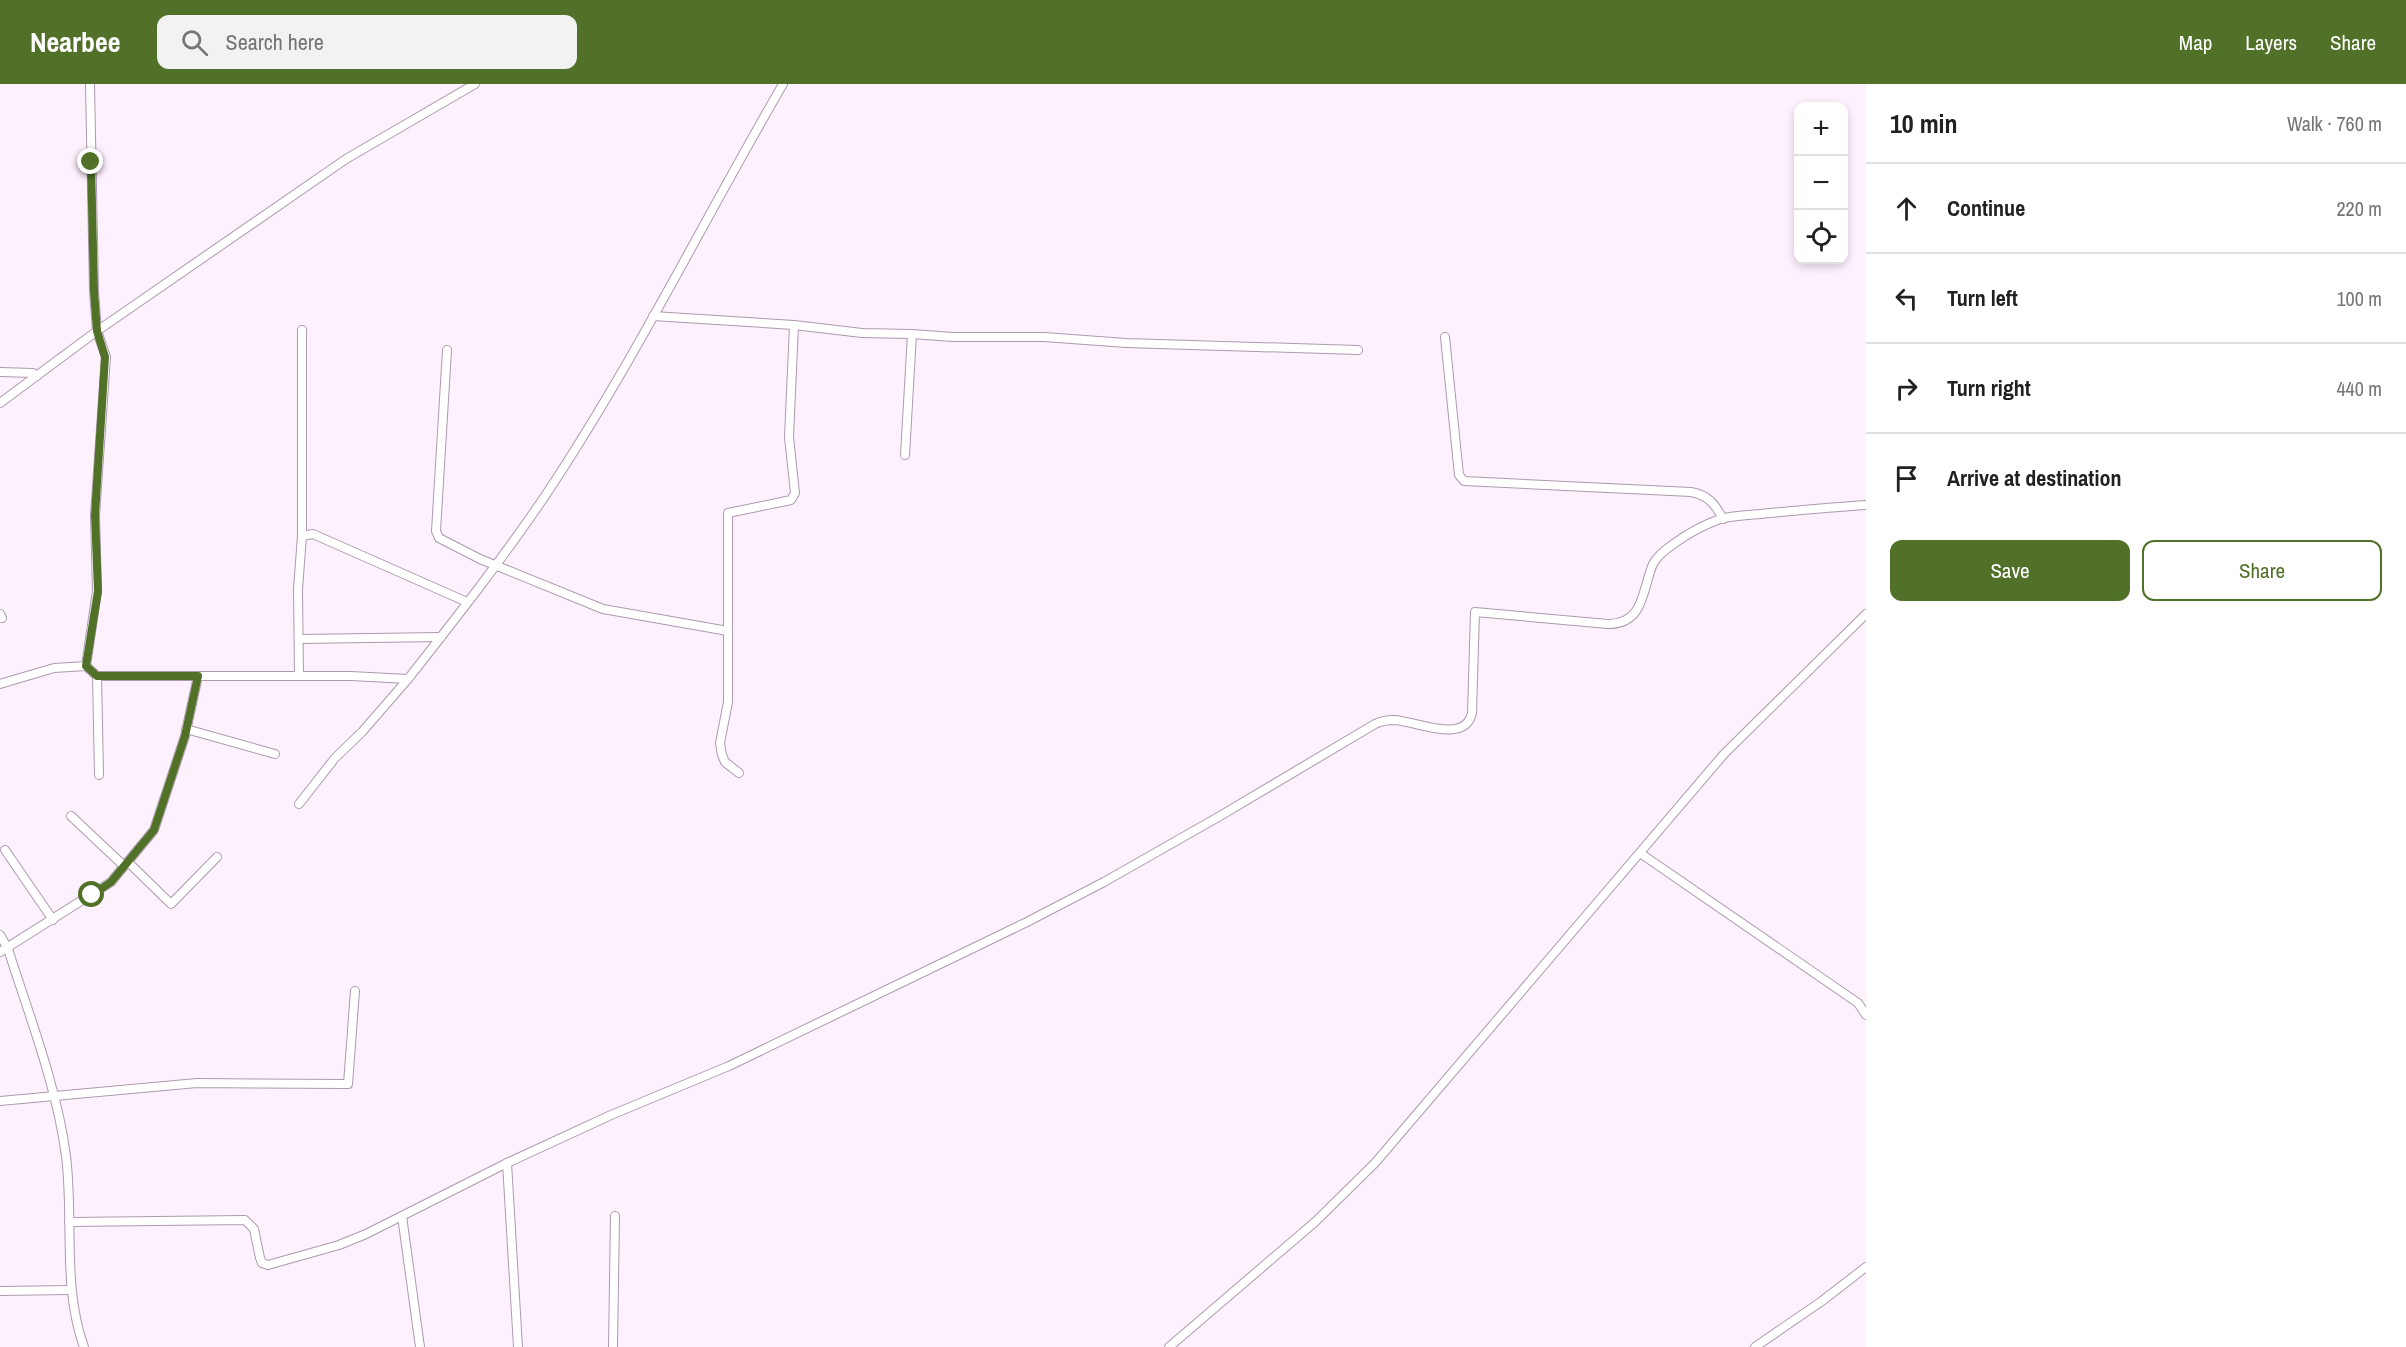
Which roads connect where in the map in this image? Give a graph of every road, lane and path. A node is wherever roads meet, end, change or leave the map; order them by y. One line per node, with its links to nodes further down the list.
1 (90, 84): 7 (street)
2 (475, 84): 7 (street)
3 (783, 84): 4 (street)
4 (653, 316): 5 (street); 19 (street)
5 (794, 326): 8 (street); 22 (street)
6 (302, 330): 18 (street)
7 (97, 331): 13 (street); 25 (street)
8 (912, 334): 11 (street); 15 (street)
9 (1445, 337): 17 (street)
10 (447, 350): 19 (street)
11 (1358, 350)
12 (0, 372): 13 (street)
13 (37, 376): 14 (street)
14 (0, 403)
15 (905, 455)
16 (1866, 504): 17 (street)
17 (1723, 519): 48 (street)
18 (302, 536): 20 (street); 24 (street)
19 (495, 566): 20 (street); 22 (street)
20 (467, 602): 23 (street)
21 (1866, 614): 38 (street)
22 (728, 631): 33 (street)
23 (441, 637): 24 (street); 29 (street)
24 (299, 639): 28 (street)
25 (86, 666): 26 (street); 30 (street)
26 (97, 676): 27 (street); 34 (street)
27 (198, 676): 28 (street); 31 (street)
28 (299, 676): 29 (street)
29 (408, 678): 35 (street)
30 (0, 684)
31 (186, 729): 32 (street); 40 (street)
32 (275, 754)
33 (739, 772)
34 (99, 775)
35 (299, 804)
36 (71, 816): 40 (street)
37 (5, 850): 41 (street)
38 (1640, 853): 45 (street); 59 (street)
39 (217, 857): 40 (street)
40 (126, 864): 41 (street)
41 (53, 920): 43 (street)
42 (0, 935): 43 (street)
43 (4, 950): 46 (street)
44 (355, 991): 46 (street)
45 (1866, 1015)
46 (53, 1096): 47 (street); 51 (street)
47 (0, 1101)
48 (507, 1163): 49 (street); 57 (street)
49 (402, 1216): 51 (street); 56 (street)
50 (615, 1216): 58 (street)
51 (69, 1222): 53 (street)
52 (1866, 1266): 60 (street)
53 (71, 1290): 54 (street); 55 (street)
54 (0, 1291)
55 (84, 1347)
56 (420, 1347)
57 (518, 1347)
58 (613, 1347)
59 (1169, 1347)
60 (1755, 1347)

